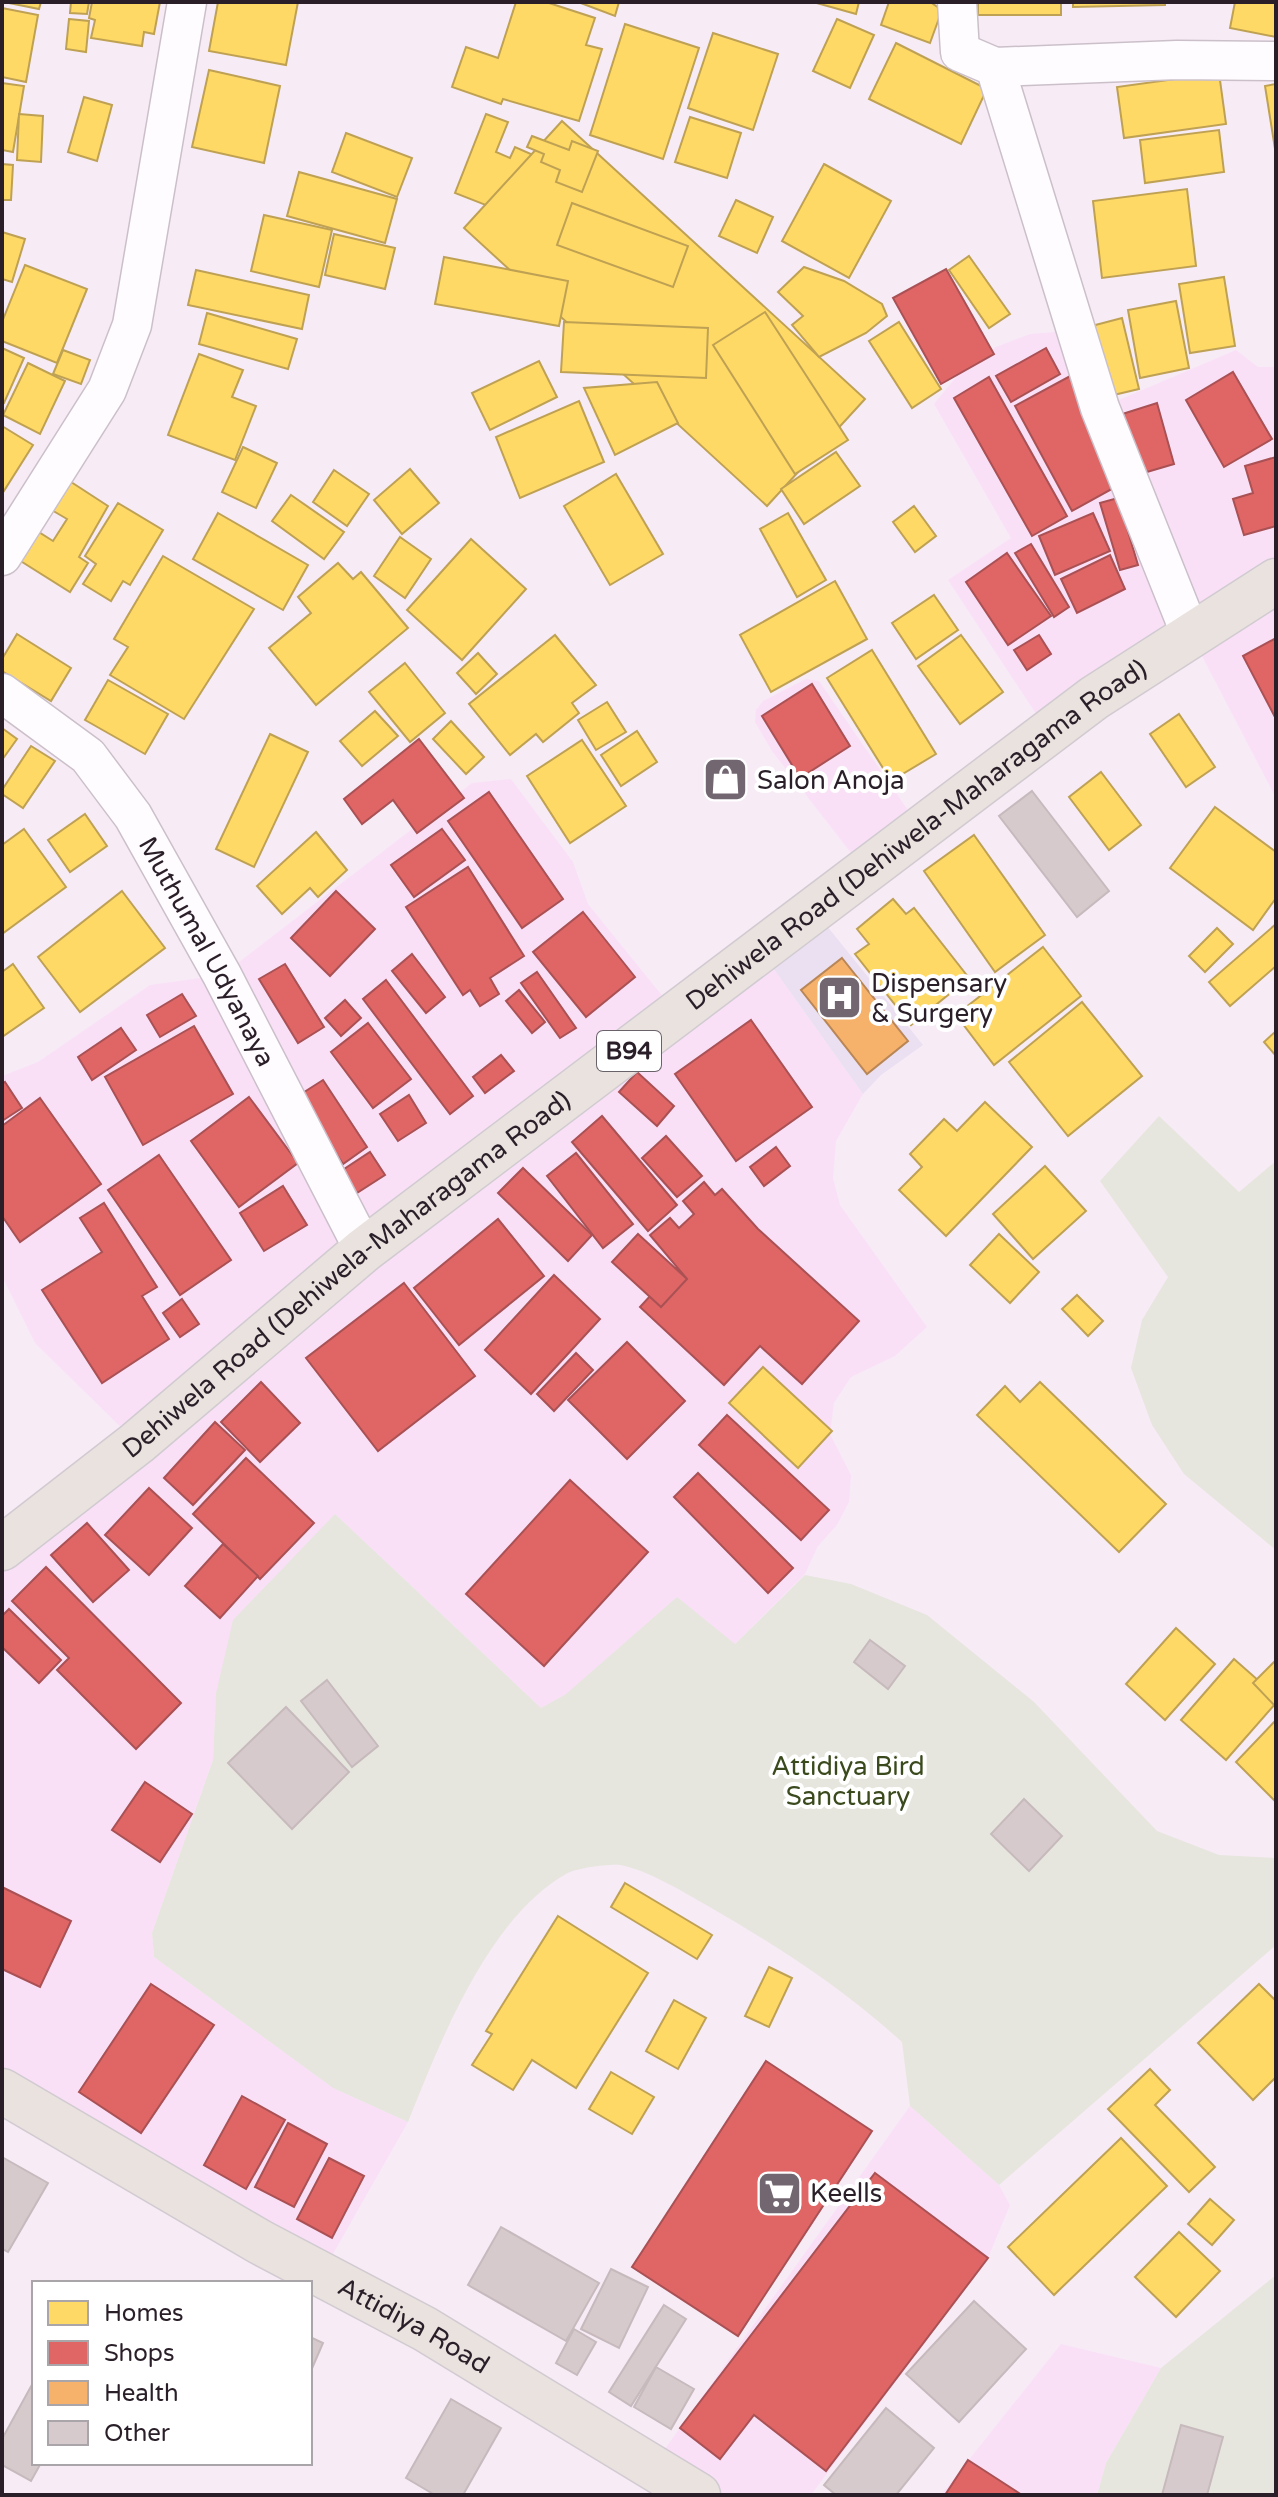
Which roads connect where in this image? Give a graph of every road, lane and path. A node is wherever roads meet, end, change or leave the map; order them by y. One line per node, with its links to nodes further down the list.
1 (187, 2): 5 (street)
2 (957, 2): 4 (street)
3 (1276, 61): 4 (street)
4 (995, 67): 7 (street)
5 (2, 556)
6 (1276, 581): 7 (main road, Dehiwela Road (Dehiwela-Maharagama Road) / B94)
7 (1190, 633): 9 (main road, Dehiwela Road (Dehiwela-Maharagama Road) / B94)
8 (2, 693): 9 (street, Muthumal Udyanaya)
9 (364, 1250): 10 (main road, Dehiwela Road (Dehiwela-Maharagama Road) / B94)
10 (2, 1548)
11 (2, 2091): 12 (main road, Attidiya Road)
12 (698, 2495)

